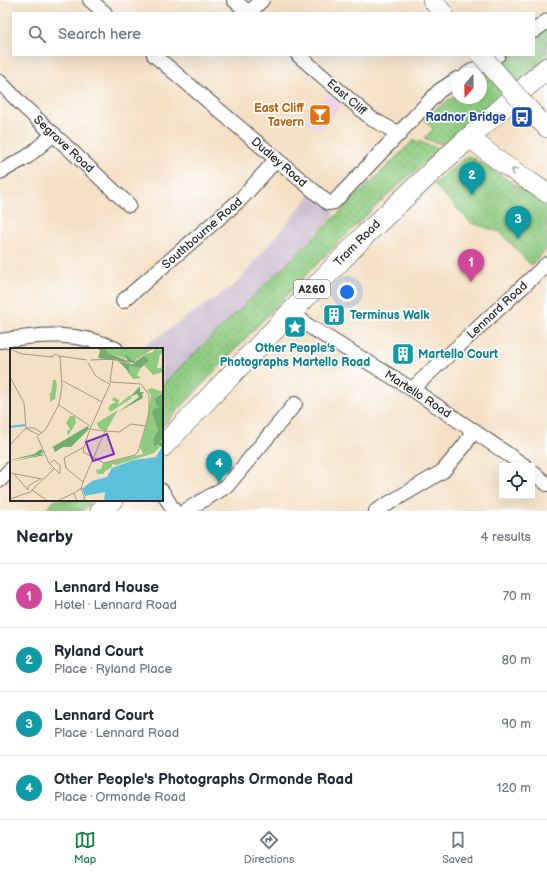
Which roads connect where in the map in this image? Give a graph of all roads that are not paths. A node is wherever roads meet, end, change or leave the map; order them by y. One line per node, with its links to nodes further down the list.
1 (90, 0): 5 (street)
2 (234, 0): 6 (street)
3 (262, 0): 7 (street)
4 (432, 0): 8 (street)
5 (104, 12)
6 (248, 12)
7 (250, 12)
8 (442, 12)
9 (547, 20): 10 (street)
10 (535, 30)
11 (155, 56): 23 (street, Dudley Road)
12 (299, 56): 21 (street, East Cliff)
13 (481, 56): 19 (street, bridge)
14 (496, 56): 15 (street)
15 (477, 68)
16 (547, 68): 22 (main road, Tram Road / A260)
17 (0, 82): 20 (street, Segrave Road)
18 (451, 83): 21 (street)
19 (547, 128)
20 (54, 134): 24 (street); 26 (street, Segrave Road)
21 (400, 134): 23 (street, Dudley Road)
22 (469, 137): 25 (street, one-way to 22); 29 (main road, Tram Road / A260)
23 (276, 160): 28 (street, Southbourne Road)
24 (0, 172)
25 (547, 193)
26 (129, 205)
27 (547, 264): 32 (street, Lennard Road)
28 (123, 301)
29 (291, 311): 32 (street, Martello Road); 35 (main road, Tram Road / A260)
30 (0, 341): 31 (street)
31 (114, 348)
32 (412, 389): 34 (street, Martello Road)
33 (295, 404): 45 (street)
34 (474, 430): 36 (street, Martello Road); 46 (street)
35 (163, 446)
36 (521, 463)
37 (10, 470): 39 (street)
38 (535, 474): 40 (street)
39 (0, 480)
40 (547, 484)
41 (163, 493): 44 (street)
42 (111, 501): 43 (main road)
43 (101, 511)
44 (174, 511)
45 (185, 511)
46 (376, 511)

